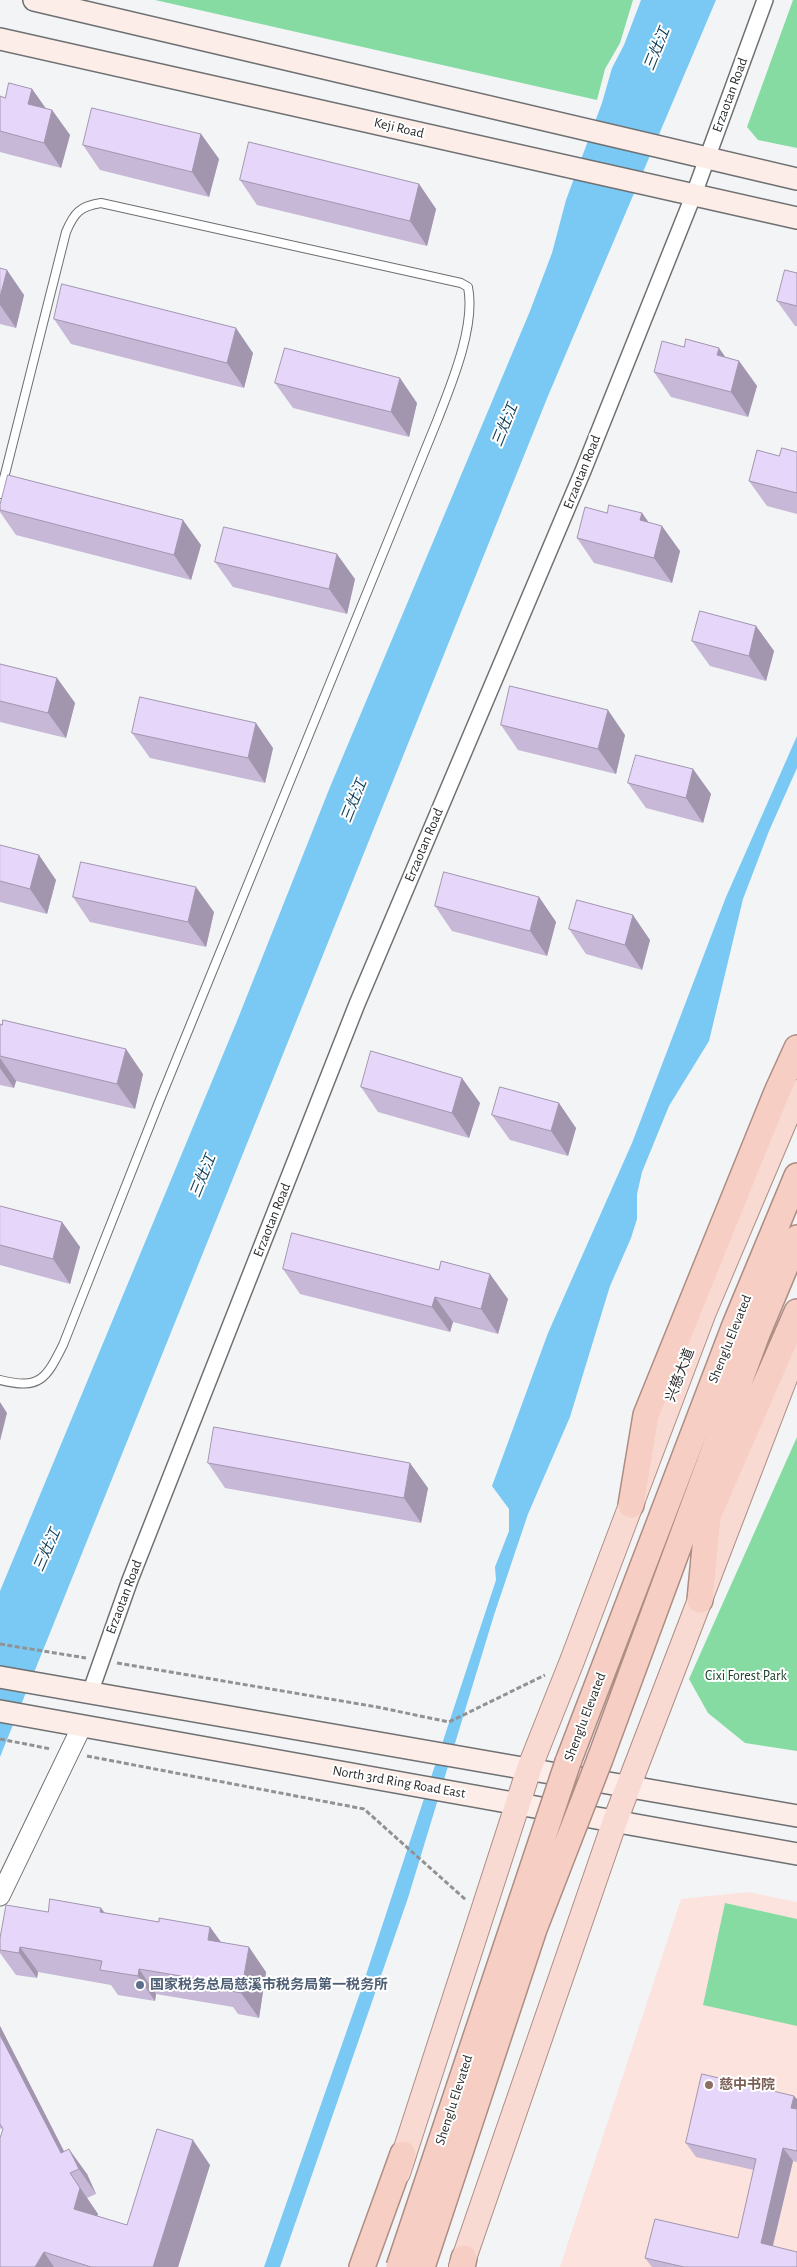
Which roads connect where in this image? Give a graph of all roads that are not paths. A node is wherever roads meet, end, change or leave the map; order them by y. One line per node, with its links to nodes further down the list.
1 (34, 0): 4 (main road)
2 (765, 0): 4 (street, Erzaotan Road)
3 (0, 39): 6 (main road, Keji Road)
4 (707, 157): 5 (main road); 6 (street, Erzaotan Road)
5 (797, 179)
6 (694, 194): 7 (main road, Keji Road); 19 (street, Erzaotan Road)
7 (797, 218)
8 (0, 494): 15 (lane)
9 (797, 1048): 16 (highway)
10 (797, 1092): 16 (main road, 兴慈大道)
11 (797, 1176): 33 (highway, Shenglu Elevated, bridge)
12 (797, 1238): 34 (highway, Shenglu Elevated, bridge)
13 (797, 1312): 17 (highway)
14 (797, 1347): 17 (main road)
15 (0, 1380)
16 (631, 1505): 22 (main road, 兴慈大道)
17 (700, 1600): 23 (main road)
18 (0, 1677): 19 (main road)
19 (90, 1693): 22 (main road)
20 (0, 1711): 21 (main road, North 3rd Ring Road East)
21 (82, 1726): 24 (main road, North 3rd Ring Road East); 28 (street)
22 (528, 1769): 23 (main road); 24 (main road, 兴慈大道)
23 (629, 1787): 25 (main road); 26 (main road)
24 (517, 1804): 26 (main road, North 3rd Ring Road East); 29 (main road, 兴慈大道)
25 (797, 1816)
26 (616, 1821): 27 (main road, North 3rd Ring Road East); 30 (main road)
27 (797, 1854)
28 (0, 1896)
29 (404, 2154): 31 (highway); 32 (main road, 兴慈大道)
30 (462, 2264)
31 (362, 2267)
32 (367, 2267)
33 (398, 2267)
34 (422, 2267)

